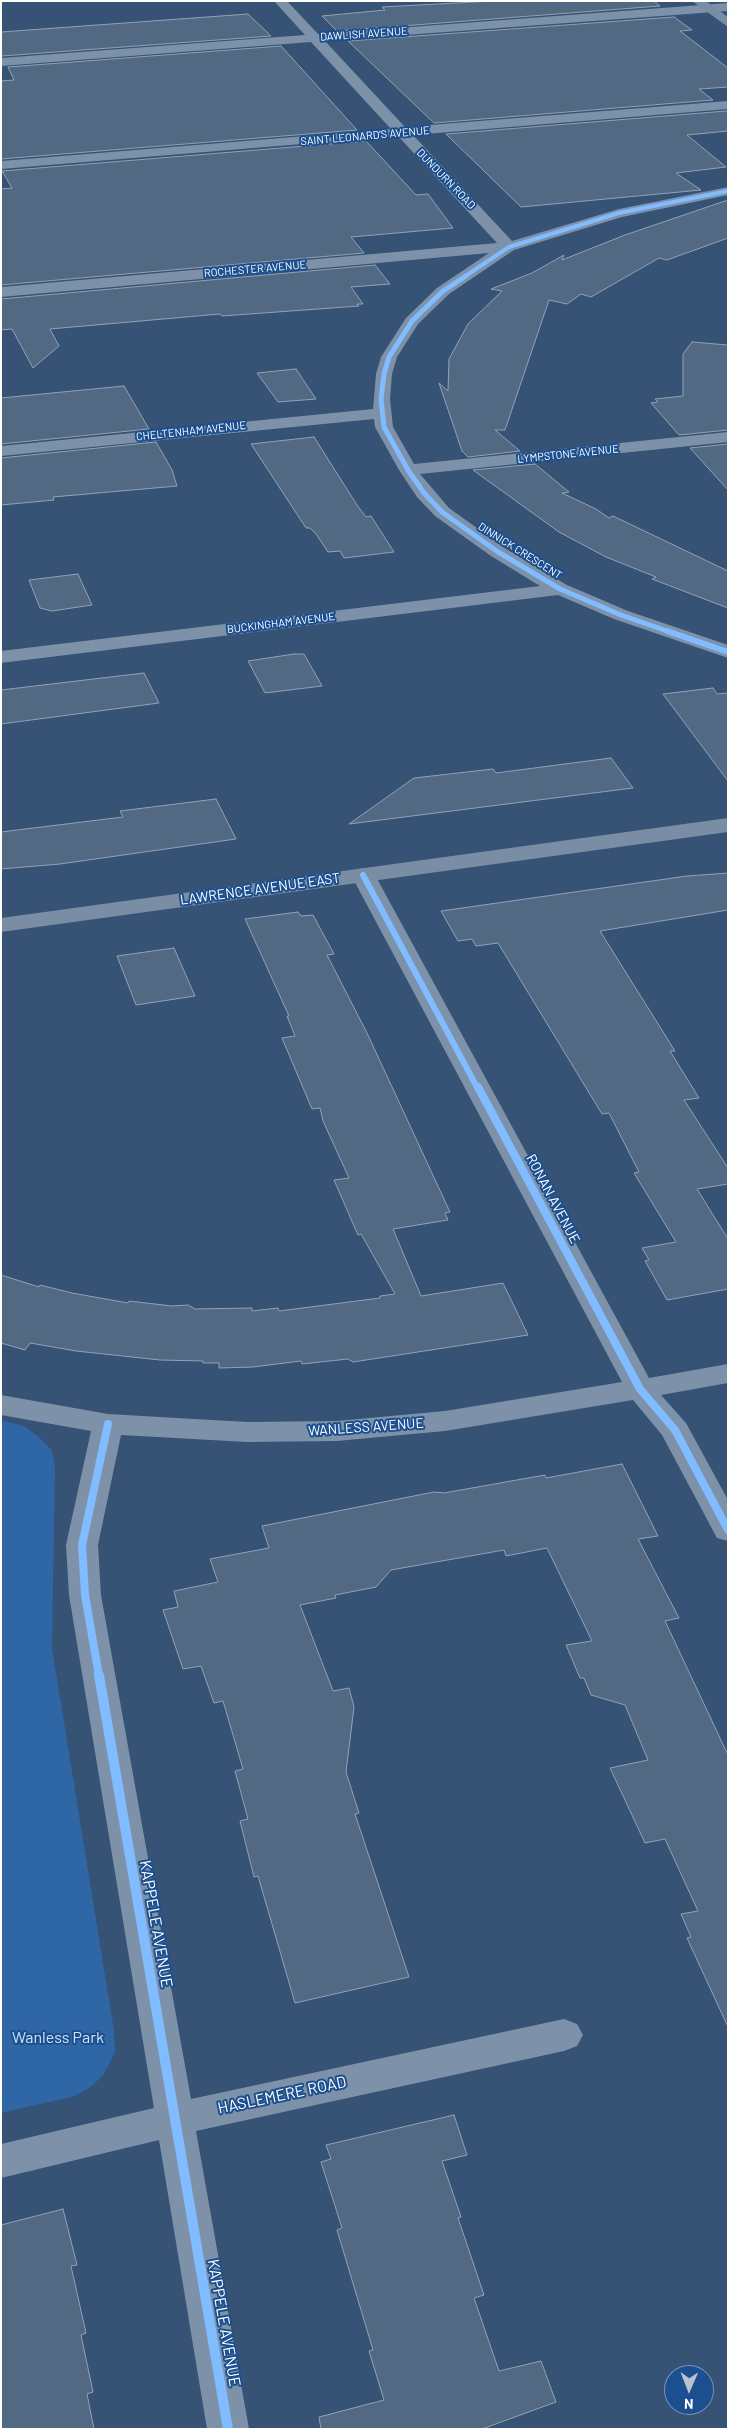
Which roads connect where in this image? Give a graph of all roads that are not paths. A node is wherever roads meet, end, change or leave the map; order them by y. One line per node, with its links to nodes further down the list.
1 (280, 1): 5 (street, DUNDURN ROAD)
2 (703, 5): 3 (street, DAWLISH AVENUE); 4 (main road); 5 (street, DAWLISH AVENUE)
3 (728, 7)
4 (728, 23)
5 (314, 38): 6 (street, DAWLISH AVENUE); 8 (street, DUNDURN ROAD)
6 (1, 62)
7 (728, 105): 8 (street, SAINT LEONARD'S AVENUE)
8 (401, 133): 9 (street, SAINT LEONARD'S AVENUE); 11 (street, DUNDURN ROAD)
9 (1, 165)
10 (728, 191): 11 (street, DINNICK CRESCENT)
11 (509, 247): 12 (street, ROCHESTER AVENUE); 13 (street, DINNICK CRESCENT)
12 (1, 292)
13 (382, 413): 15 (street, CHELTENHAM AVENUE); 16 (street, DINNICK CRESCENT)
14 (728, 437): 16 (street, LYMPSTONE AVENUE)
15 (1, 451)
16 (408, 470): 17 (street, DINNICK CRESCENT)
17 (560, 589): 18 (street, DINNICK CRESCENT); 19 (street, BUCKINGHAM AVENUE)
18 (728, 652)
19 (1, 657)
20 (728, 825): 21 (main road, LAWRENCE AVENUE EAST)
21 (363, 875): 22 (main road, LAWRENCE AVENUE EAST); 24 (street, RONAN AVENUE)
22 (1, 925)
23 (728, 1373): 24 (street, WANLESS AVENUE)
24 (640, 1389): 26 (street, WANLESS AVENUE); 27 (street, RONAN AVENUE)
25 (1, 1405): 26 (street, WANLESS AVENUE)
26 (108, 1424): 29 (street, KAPPELE AVENUE)
27 (728, 1530)
28 (564, 2035): 29 (street, HASLEMERE ROAD)
29 (175, 2120): 30 (street, HASLEMERE ROAD); 31 (street, KAPPELE AVENUE)
30 (1, 2161)
31 (228, 2429)

